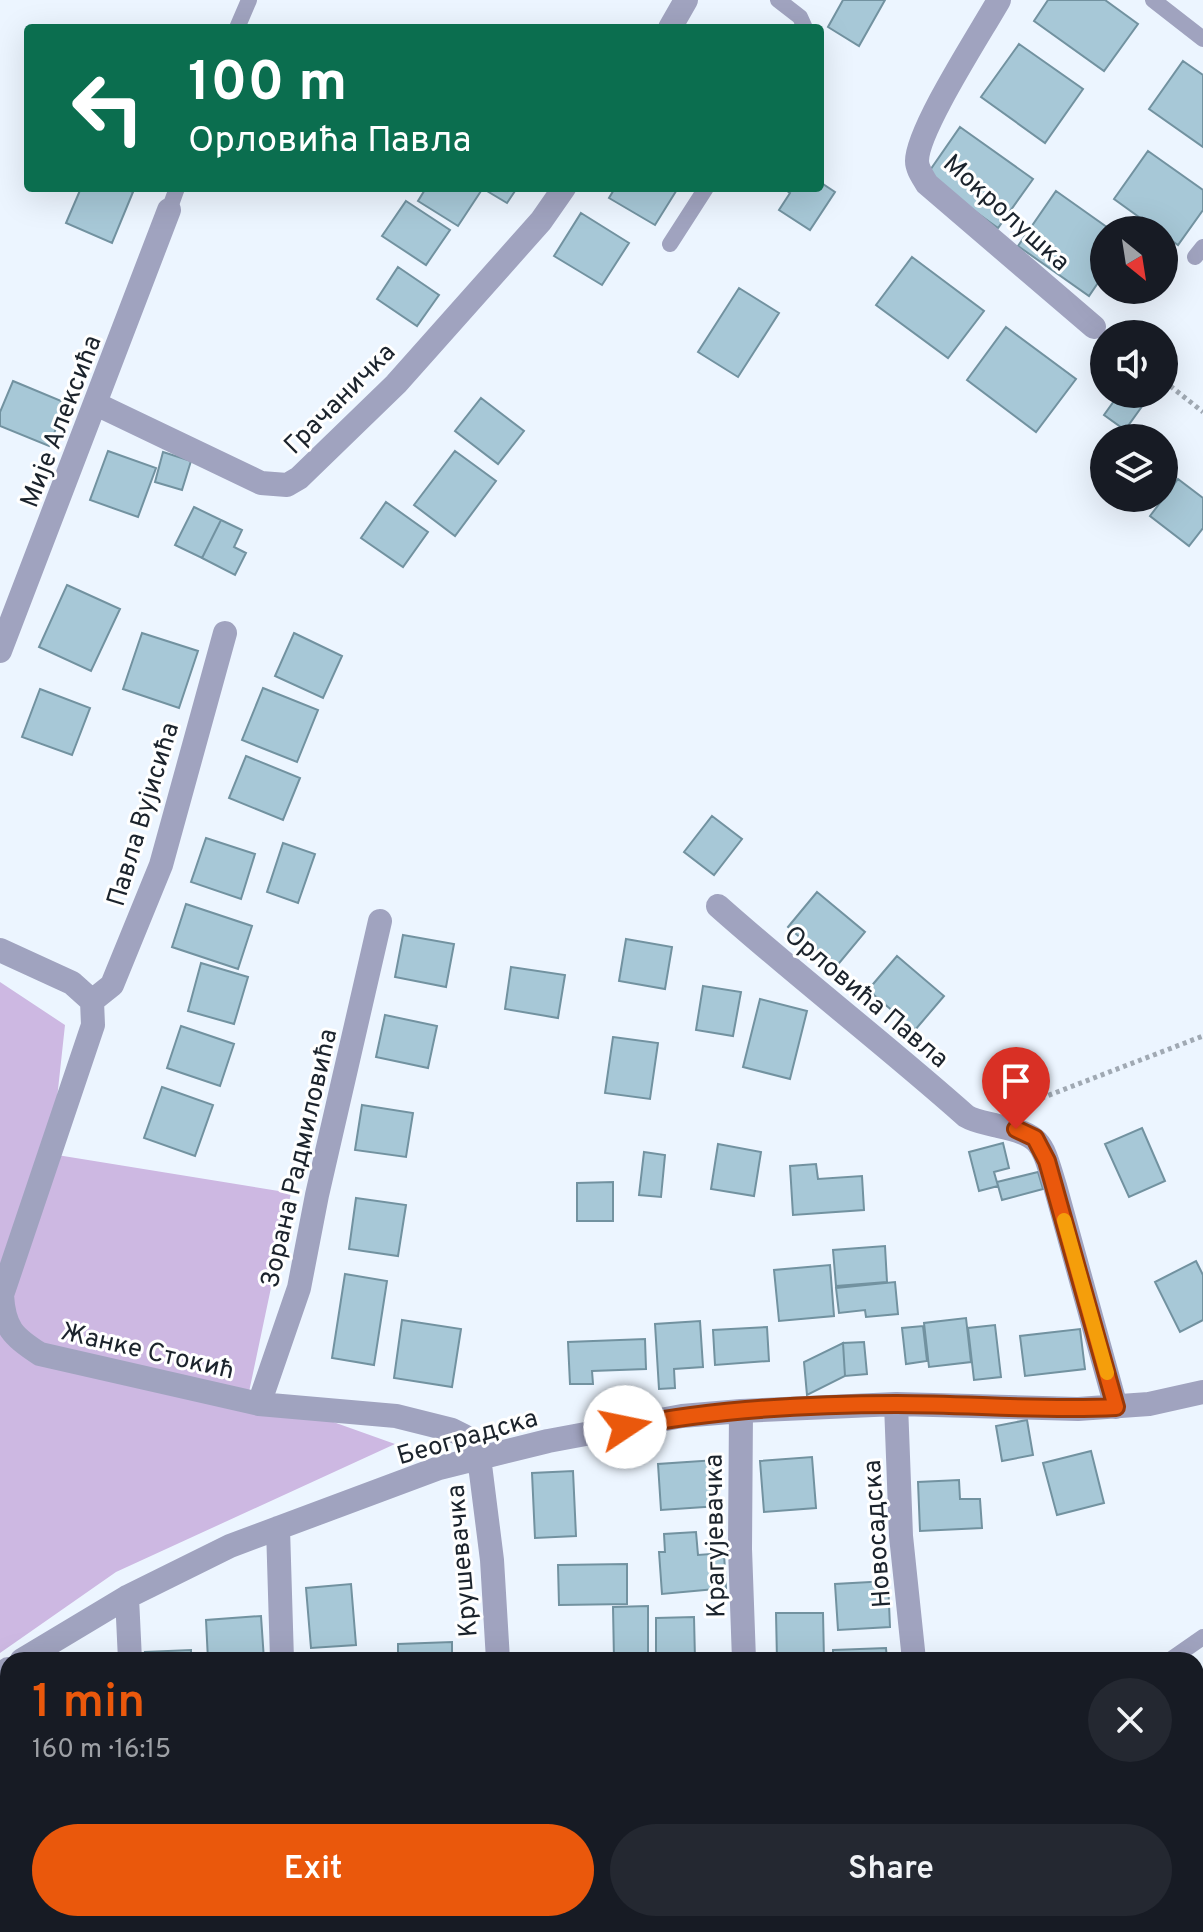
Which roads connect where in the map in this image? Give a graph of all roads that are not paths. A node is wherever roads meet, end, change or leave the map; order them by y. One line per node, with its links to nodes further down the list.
1 (249, 0): 6 (lane)
2 (686, 0): 7 (street)
3 (778, 0): 8 (lane)
4 (999, 0): 14 (street, Мокролушка)
5 (1153, 0): 9 (lane)
6 (239, 24)
7 (672, 24)
8 (803, 24)
9 (1203, 39)
10 (561, 192): 15 (street, Грачаничка)
11 (703, 192): 13 (lane)
12 (173, 199): 15 (street, Мије Алексића)
13 (670, 244)
14 (1090, 324)
15 (96, 404): 17 (street, Мије Алексића)
16 (225, 633): 21 (street, Павла Вујисића)
17 (0, 651)
18 (718, 906): 25 (street, Орловића Павла)
19 (380, 921): 23 (street, Зорана Радмиловића)
20 (0, 950): 21 (street)
21 (92, 1001): 23 (street, Жанке Стокић)
22 (1203, 1392): 25 (street, Београдска)
23 (259, 1404): 27 (street, Жанке Стокић)
24 (896, 1404): 25 (street, Београдска); 26 (street, Београдска); 36 (street, Новосадска)
25 (1116, 1407)
26 (741, 1411): 27 (street, Београдска); 35 (street, Крагујевачка)
27 (479, 1457): 28 (street, Београдска); 34 (street, Крушевачка)
28 (278, 1528): 29 (street, Београдска); 33 (street)
29 (127, 1597): 31 (street, Београдска); 32 (street)
30 (1203, 1637): 37 (lane)
31 (34, 1652)
32 (130, 1652)
33 (282, 1652)
34 (498, 1652)
35 (744, 1652)
36 (913, 1652)
37 (1181, 1652)

